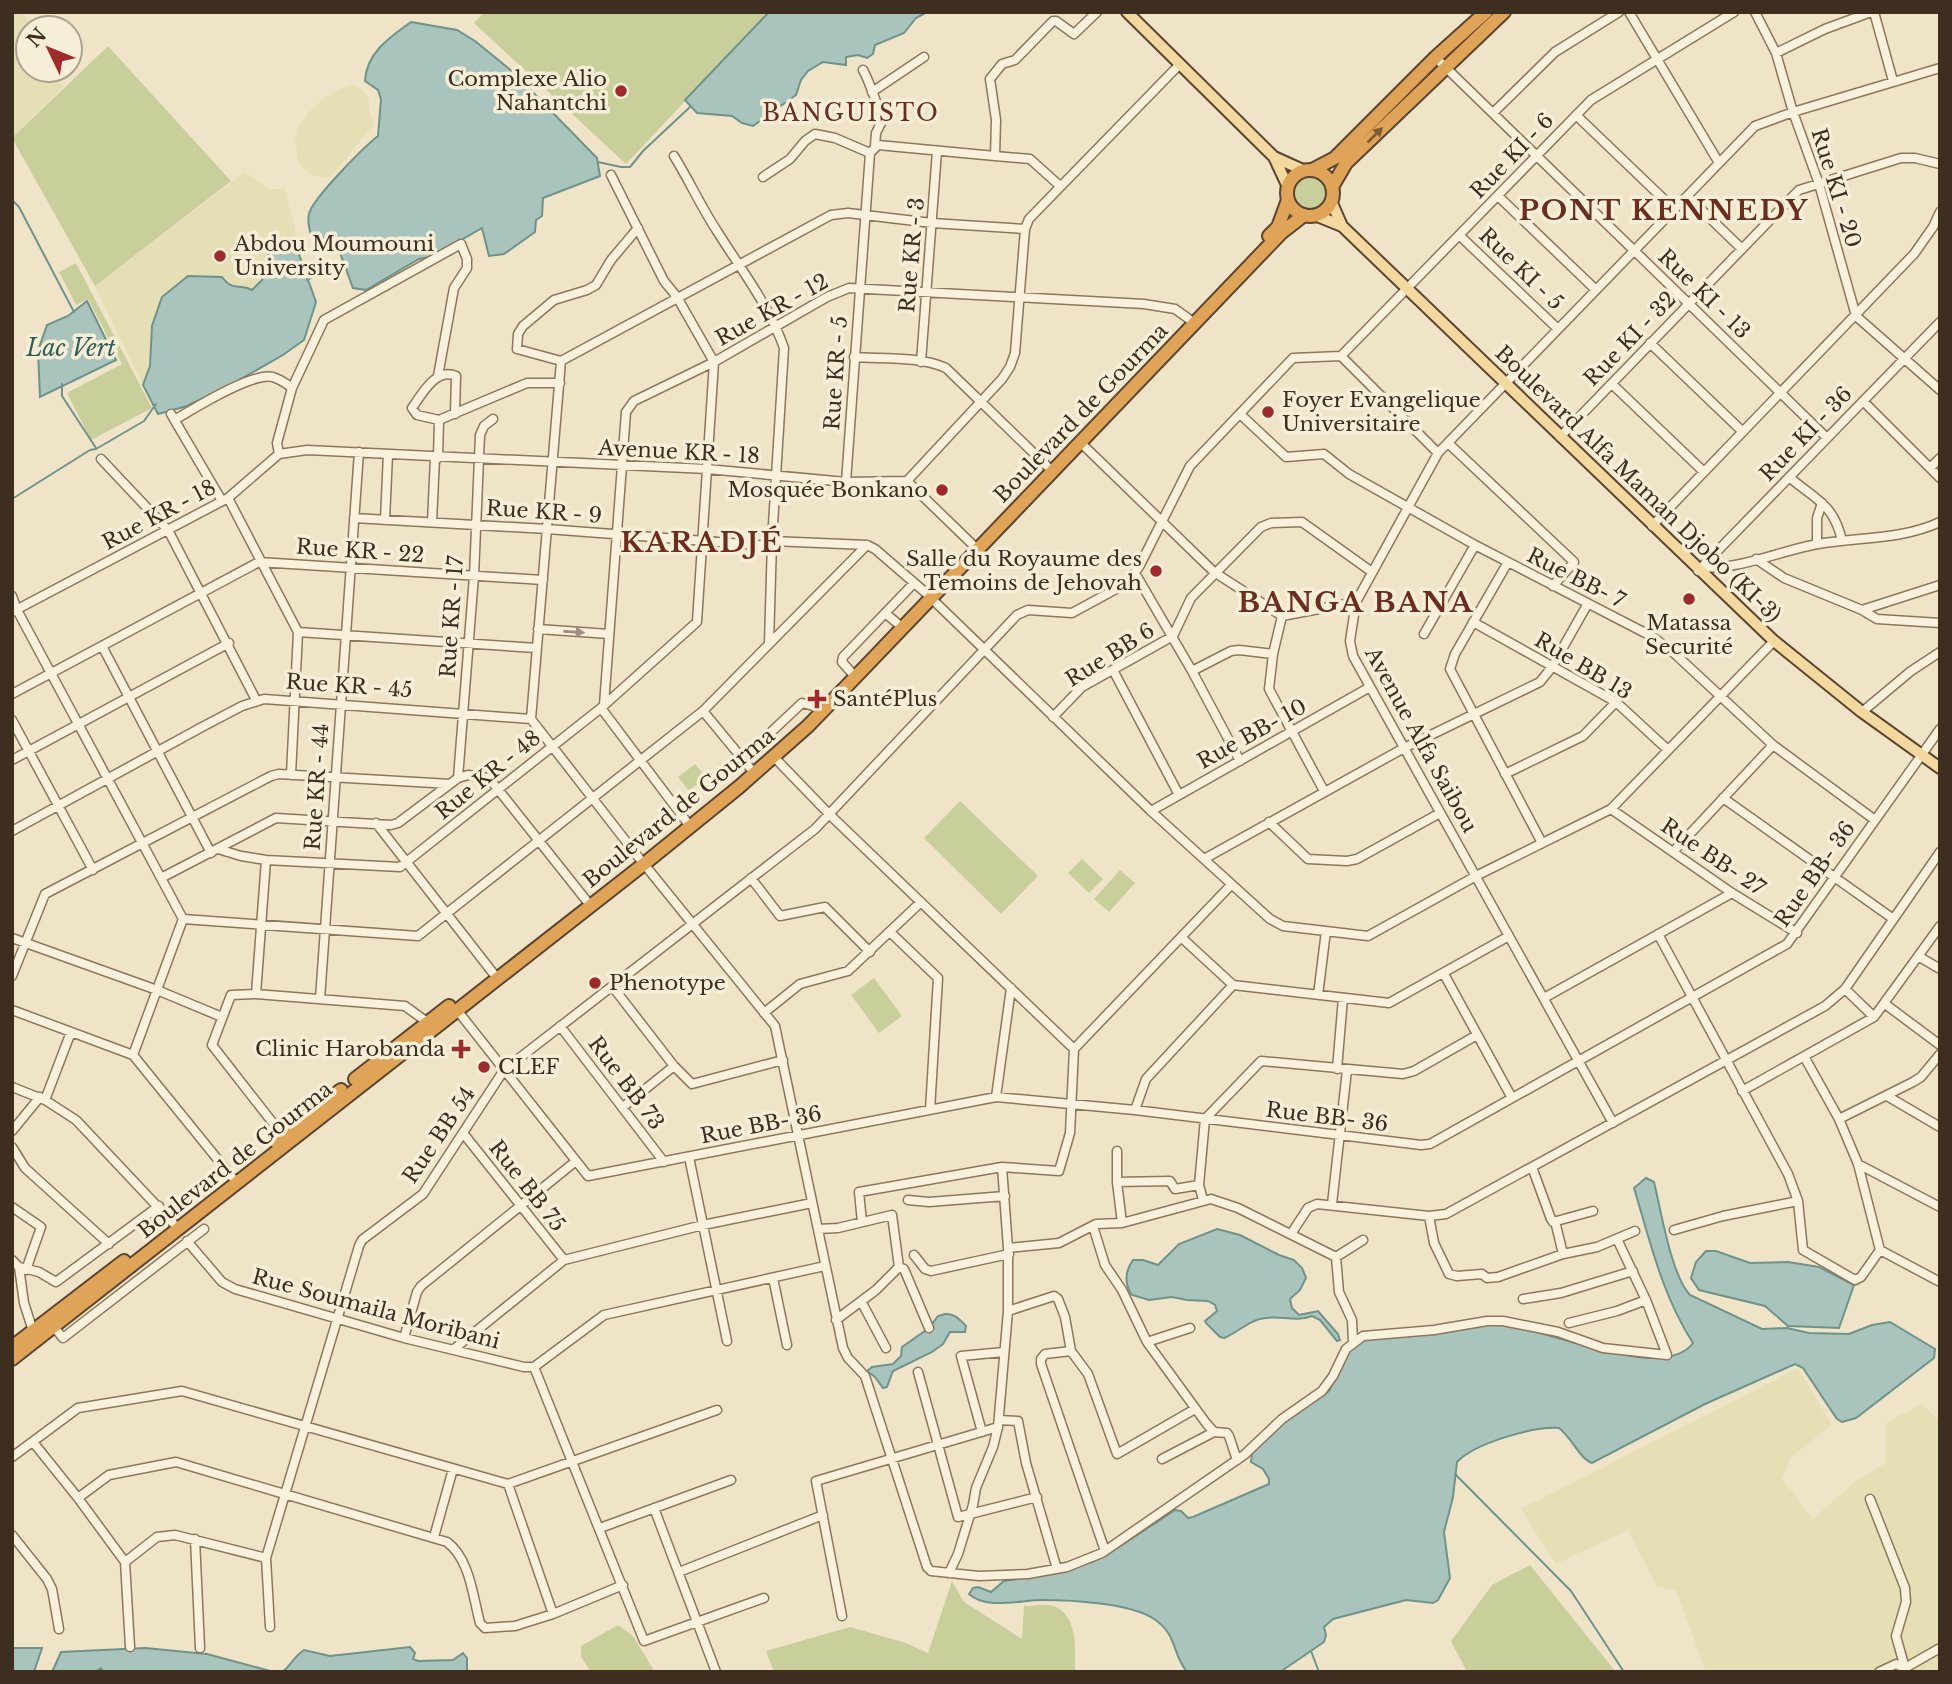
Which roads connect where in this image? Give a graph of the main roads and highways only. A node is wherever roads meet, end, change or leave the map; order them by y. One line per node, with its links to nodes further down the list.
1 (1127, 12): 5 (main road)
2 (1486, 12): 4 (highway)
3 (1504, 12): 4 (highway)
4 (1441, 62): 6 (highway); 7 (highway, one-way to 4)
5 (1274, 157): 6 (main road); 8 (main road)
6 (1308, 170): 7 (highway); 8 (highway)
7 (1332, 187): 9 (highway)
8 (1288, 193): 10 (highway); 12 (highway, Boulevard de Gourma)
9 (1331, 201): 10 (highway); 11 (main road, Boulevard Alfa Maman Djobo (KI-3))
10 (1310, 215): 11 (main road, Boulevard Alfa Maman Djobo (KI-3)); 12 (highway, Boulevard de Gourma)
11 (1342, 226): 13 (main road, Boulevard Alfa Maman Djobo (KI-3))
12 (928, 595): 14 (highway, Boulevard de Gourma); 14 (highway, Boulevard de Gourma)
13 (1940, 768)
14 (641, 862): 15 (highway, Boulevard de Gourma); 15 (highway, Boulevard de Gourma)
15 (36, 1335): 16 (highway, Boulevard de Gourma); 17 (highway, Boulevard de Gourma)
16 (12, 1347)
17 (12, 1359)

